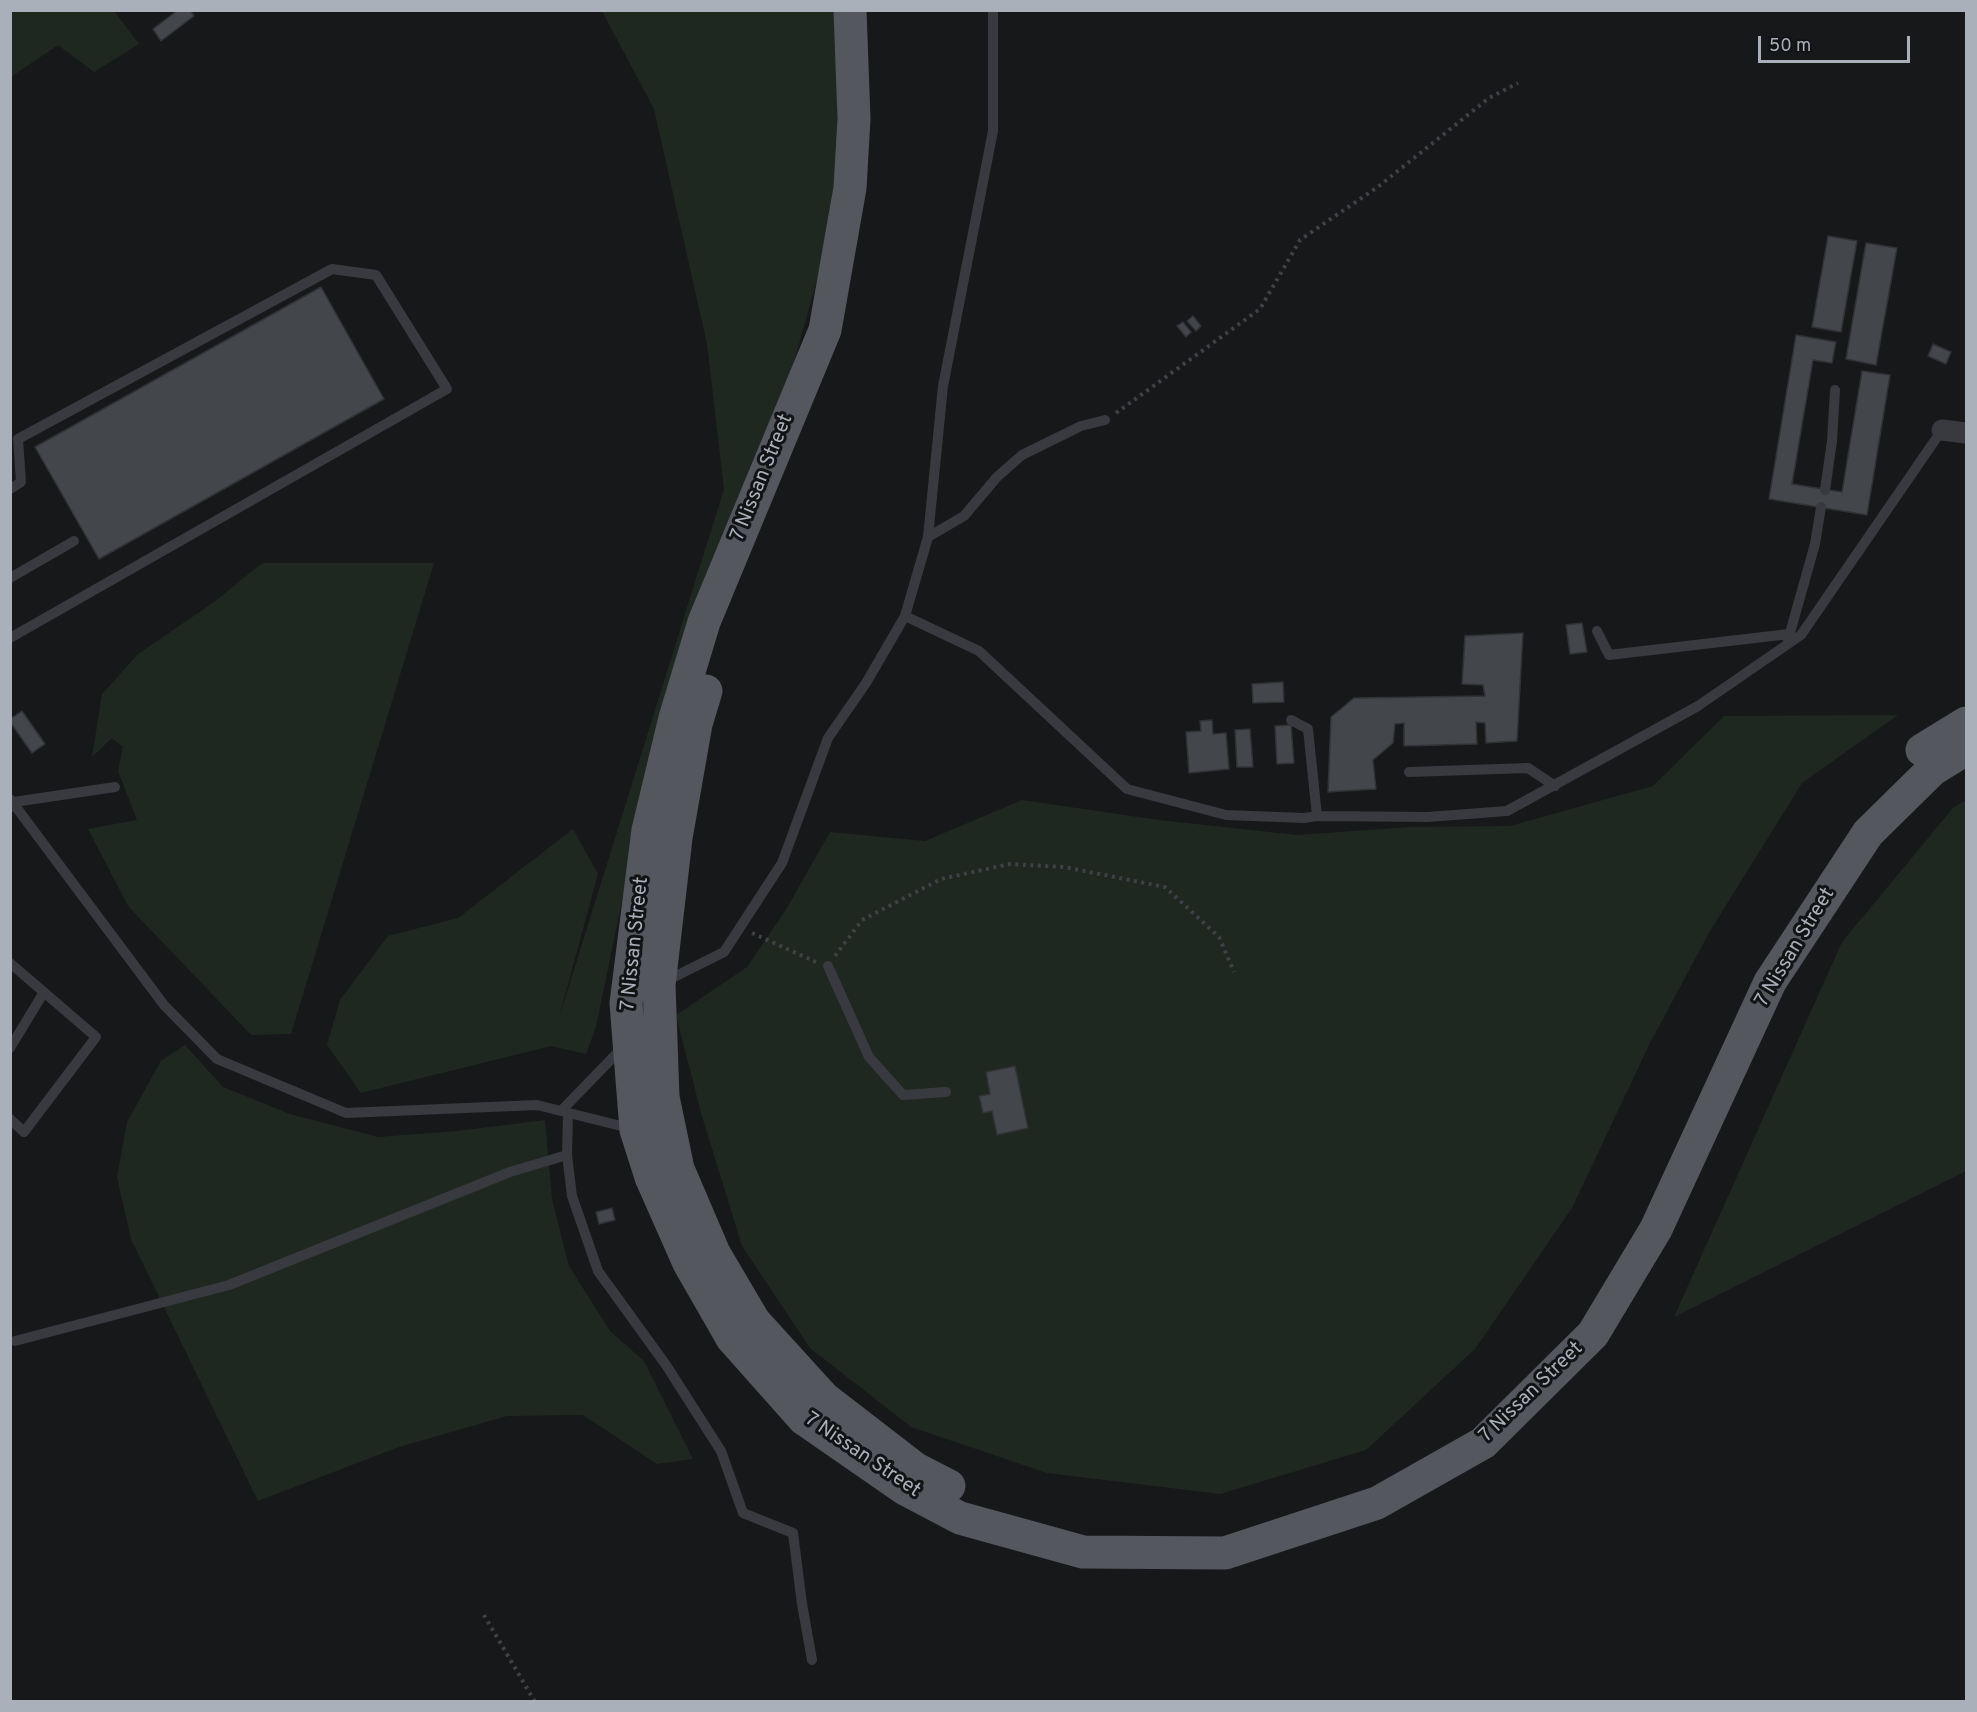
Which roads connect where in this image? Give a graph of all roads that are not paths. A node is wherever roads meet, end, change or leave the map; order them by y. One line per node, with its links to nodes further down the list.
1 (849, 10): 30 (main road, 7 Nissan Street)
2 (872, 10): 30 (main road, 7 Nissan Street)
3 (993, 10): 11 (lane)
4 (1835, 390): 9 (lane)
5 (1106, 420): 11 (lane)
6 (1942, 430): 7 (street); 18 (lane)
7 (1966, 433)
8 (10, 489): 17 (lane)
9 (1825, 490)
10 (1821, 507): 16 (lane)
11 (928, 537): 14 (lane)
12 (74, 541): 13 (lane)
13 (10, 578)
14 (905, 616): 26 (lane); 30 (lane)
15 (1597, 631): 16 (lane)
16 (1789, 634): 18 (lane)
17 (10, 638)
18 (1786, 646): 23 (lane)
19 (1291, 720): 26 (lane)
20 (1966, 723): 30 (main road, 7 Nissan Street)
21 (1966, 749): 36 (main road, 7 Nissan Street)
22 (1409, 772): 23 (lane)
23 (1555, 786): 26 (lane)
24 (115, 787): 25 (lane)
25 (12, 803): 34 (lane)
26 (1317, 816)
27 (10, 963): 29 (lane)
28 (828, 966): 33 (lane)
29 (44, 992): 32 (lane); 35 (lane)
30 (643, 994): 31 (main road, 7 Nissan Street)
31 (629, 1040): 34 (lane); 36 (main road, 7 Nissan Street)
32 (10, 1048)
33 (946, 1092)
34 (564, 1112): 36 (lane); 37 (lane)
35 (10, 1119)
36 (636, 1130)
37 (567, 1155): 38 (lane); 39 (lane)
38 (15, 1341)
39 (812, 1660)

